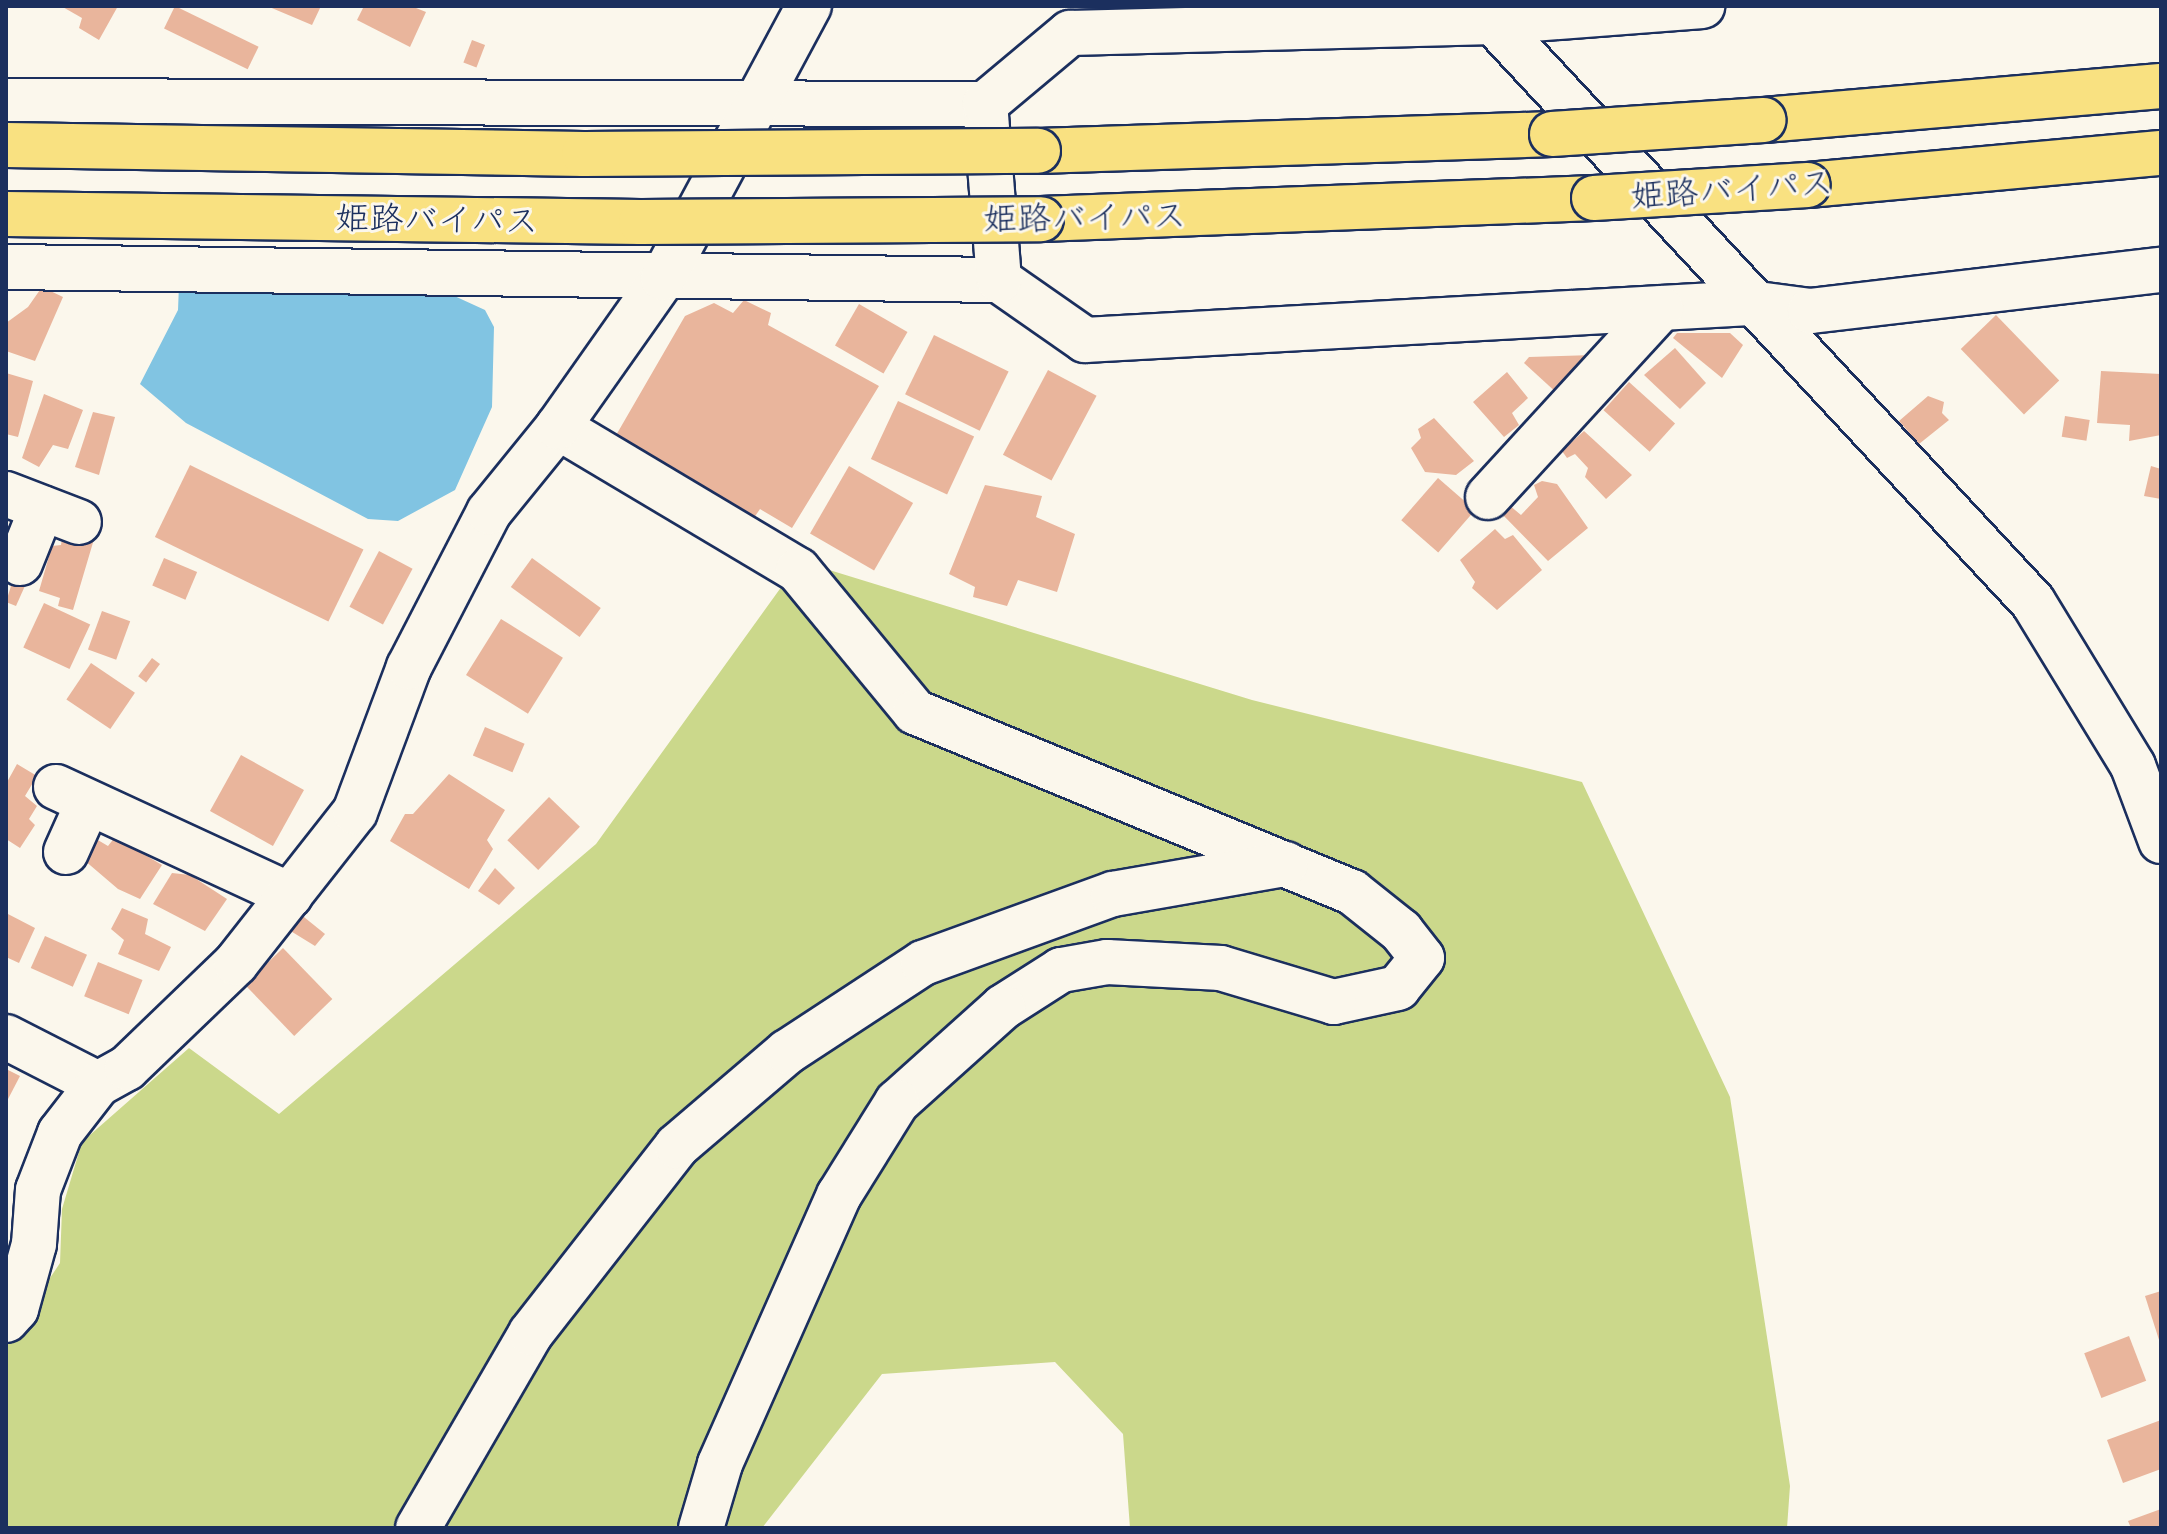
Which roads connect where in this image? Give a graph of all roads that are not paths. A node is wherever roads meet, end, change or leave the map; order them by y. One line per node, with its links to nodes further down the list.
1 (809, 6): 6 (street)
2 (1702, 6): 3 (street)
3 (1606, 10): 4 (street)
4 (1486, 14): 8 (street); 16 (street)
5 (2161, 86): 9 (highway, 姫路バイパス, bridge)
6 (762, 99): 7 (street); 8 (street); 14 (street)
7 (6, 101)
8 (985, 104): 15 (street)
9 (6, 145)
10 (2161, 153): 11 (highway, 姫路バイパス, bridge)
11 (6, 214)
12 (6, 267): 14 (street)
13 (2161, 270): 16 (street)
14 (663, 278): 15 (street); 18 (street)
15 (999, 280): 17 (street)
16 (1750, 303): 17 (street); 22 (street)
17 (1661, 308): 19 (street)
18 (558, 427): 24 (street); 25 (street)
19 (1488, 497)
20 (42, 508): 21 (street)
21 (20, 563)
22 (2161, 841)
23 (66, 852): 25 (street)
24 (1285, 864): 30 (street); 31 (street)
25 (290, 895): 27 (street)
26 (6, 1037): 27 (street)
27 (98, 1084): 28 (street)
28 (21, 1214): 29 (street)
29 (6, 1320)
30 (418, 1528)
31 (701, 1528)

